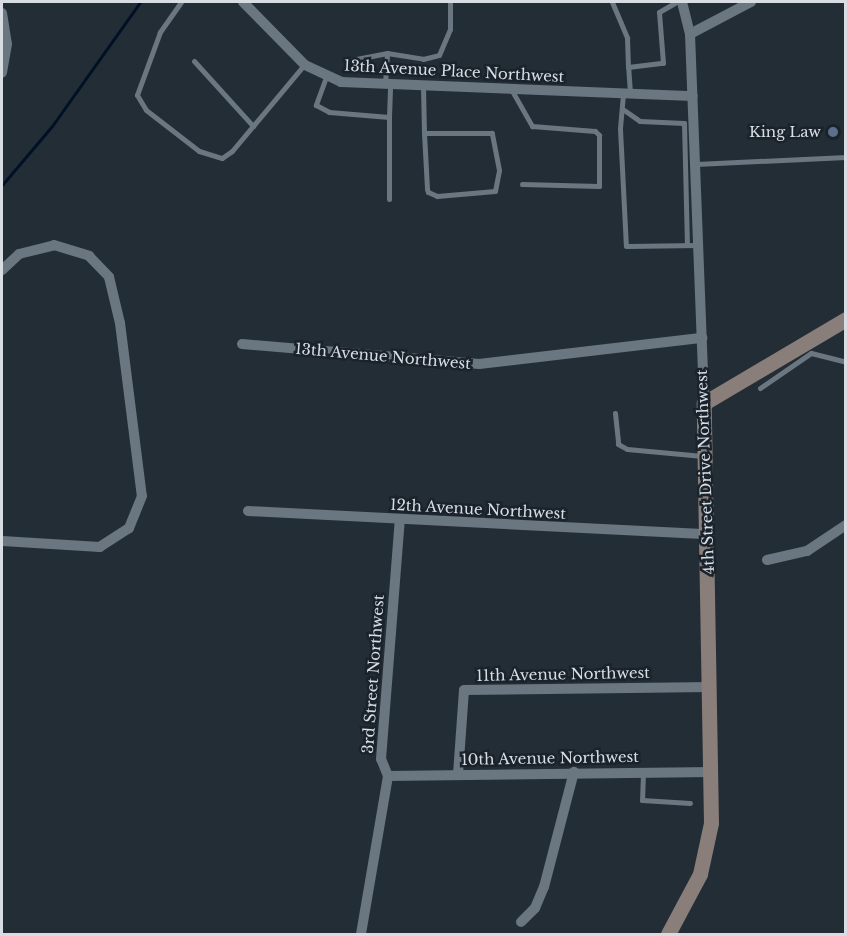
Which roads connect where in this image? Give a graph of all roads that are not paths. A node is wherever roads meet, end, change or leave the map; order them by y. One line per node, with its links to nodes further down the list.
1 (180, 2): 24 (lane)
2 (243, 2): 13 (street, 13th Avenue Place Northwest)
3 (450, 2): 10 (lane)
4 (612, 2): 14 (lane)
5 (676, 2): 14 (lane)
6 (682, 2): 9 (street, 4th Street Drive Northwest)
7 (751, 2): 9 (street)
8 (2, 13): 15 (street)
9 (690, 34): 21 (street, 4th Street Drive Northwest)
10 (387, 53): 11 (lane); 17 (lane)
11 (351, 60)
12 (194, 61): 24 (lane)
13 (305, 65): 16 (street, 13th Avenue Place Northwest); 24 (lane)
14 (628, 67): 20 (lane)
15 (2, 73)
16 (326, 77): 17 (street, 13th Avenue Place Northwest); 23 (lane)
17 (387, 85): 18 (street, 13th Avenue Place Northwest); 23 (lane)
18 (423, 86): 19 (street, 13th Avenue Place Northwest); 25 (lane)
19 (511, 89): 20 (street, 13th Avenue Place Northwest); 29 (lane)
20 (626, 93): 21 (street, 13th Avenue Place Northwest); 22 (lane)
21 (693, 96): 26 (street, 4th Street Drive Northwest)
22 (624, 110): 26 (lane); 31 (lane)
23 (389, 117): 30 (lane)
24 (253, 126)
25 (424, 133): 25 (lane)
26 (690, 138): 28 (street, 4th Street Drive Northwest); 31 (lane)
27 (846, 157): 28 (lane)
28 (696, 164): 32 (street, 4th Street Drive Northwest)
29 (522, 184)
30 (389, 200)
31 (687, 244): 32 (lane)
32 (699, 245): 35 (street, 4th Street Drive Northwest)
33 (2, 270): 47 (street)
34 (846, 319): 37 (main road)
35 (702, 339): 36 (street, 13th Avenue Northwest); 40 (street, 4th Street Drive Northwest)
36 (242, 344)
37 (809, 348): 38 (lane); 39 (lane); 40 (main road)
38 (846, 362)
39 (760, 388)
40 (704, 404): 42 (main road, 4th Street Drive Northwest)
41 (615, 413): 42 (lane)
42 (705, 456): 46 (main road, 4th Street Drive Northwest)
43 (248, 511): 44 (street, 12th Avenue Northwest)
44 (399, 520): 46 (street, 12th Avenue Northwest); 54 (street, 3rd Street Northwest)
45 (846, 525): 48 (street)
46 (707, 534): 49 (main road, 4th Street Drive Northwest)
47 (2, 541)
48 (767, 560)
49 (711, 687): 52 (main road, 4th Street Drive Northwest); 53 (street, 11th Avenue Northwest)
50 (643, 771): 51 (street, 10th Avenue Northwest); 52 (street, 10th Avenue Northwest); 55 (lane)
51 (574, 772): 53 (street, 10th Avenue Northwest); 56 (street)
52 (713, 772): 58 (main road, 4th Street Drive Northwest)
53 (458, 774): 54 (street, 10th Avenue Northwest)
54 (388, 776): 57 (street, 3rd Street Northwest)
55 (690, 803)
56 (521, 922)
57 (360, 934)
58 (668, 934)

